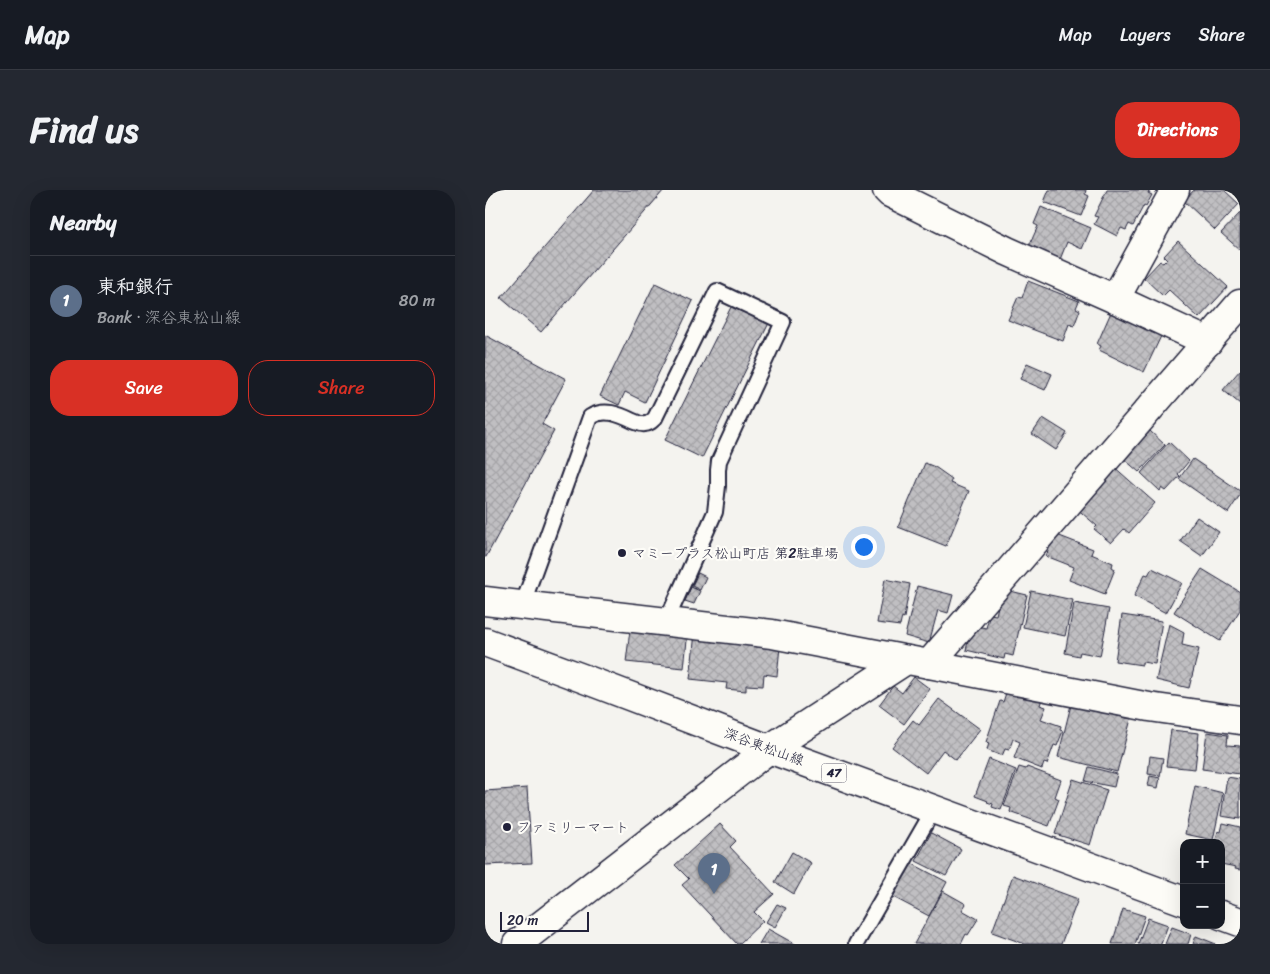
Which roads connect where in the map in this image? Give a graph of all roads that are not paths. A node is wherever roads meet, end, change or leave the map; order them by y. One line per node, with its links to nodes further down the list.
1 (887, 190): 3 (street)
2 (1175, 190): 3 (street)
3 (1115, 298): 5 (street)
4 (1240, 304): 5 (street)
5 (1208, 342): 10 (street)
6 (485, 602): 7 (street)
7 (522, 606): 8 (street); 8 (lane)
8 (666, 622): 10 (street)
9 (485, 642): 12 (street, 深谷東松山線 / 47)
10 (918, 662): 11 (street); 12 (street)
11 (1240, 720)
12 (769, 750): 13 (street, 深谷東松山線 / 47); 17 (street)
13 (934, 809): 14 (street, 深谷東松山線 / 47); 18 (lane)
14 (1180, 900)
15 (1225, 916): 16 (street)
16 (1240, 922)
17 (517, 944)
18 (856, 944)

